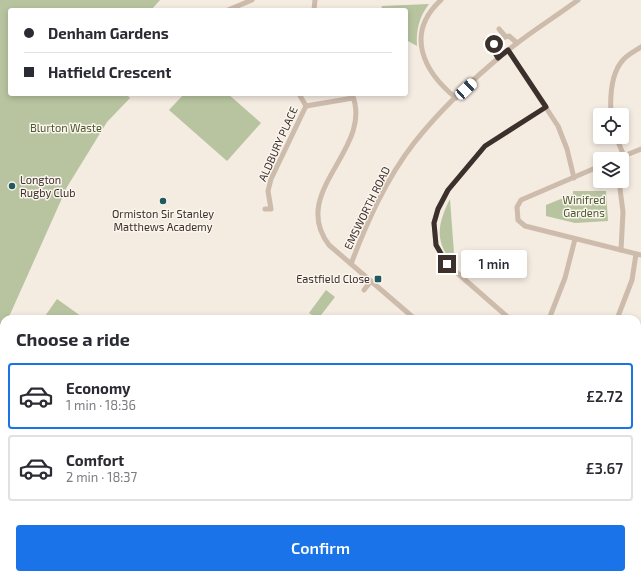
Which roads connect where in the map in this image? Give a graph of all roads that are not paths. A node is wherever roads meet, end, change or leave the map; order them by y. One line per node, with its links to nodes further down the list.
1 (252, 0): 4 (street)
2 (441, 0): 15 (street)
3 (576, 1): 8 (street, EMSWORTH ROAD)
4 (233, 8)
5 (499, 29): 6 (street)
6 (505, 36): 8 (street); 10 (street)
7 (486, 40): 10 (street)
8 (518, 43): 11 (street, EMSWORTH ROAD)
9 (641, 47): 18 (street)
10 (493, 49): 12 (street)
11 (508, 50): 12 (street, EMSWORTH ROAD); 17 (street)
12 (498, 58): 15 (street, EMSWORTH ROAD)
13 (300, 96): 16 (street)
14 (353, 96): 16 (street); 28 (street)
15 (456, 98): 28 (street, EMSWORTH ROAD)
16 (306, 106): 24 (street, ALDBURY PLACE)
17 (546, 107): 22 (street); 32 (street)
18 (611, 108)
19 (641, 149): 20 (street)
20 (629, 154)
21 (593, 169): 22 (street)
22 (574, 178): 25 (street)
23 (620, 188): 26 (street)
24 (265, 209)
25 (575, 239): 26 (street); 33 (street)
26 (621, 250): 27 (street)
27 (639, 255): 34 (street)
28 (351, 264): 29 (street)
29 (371, 281): 30 (street); 31 (street)
30 (364, 290)
31 (410, 315)
32 (505, 315)
33 (551, 315)
34 (619, 315)

